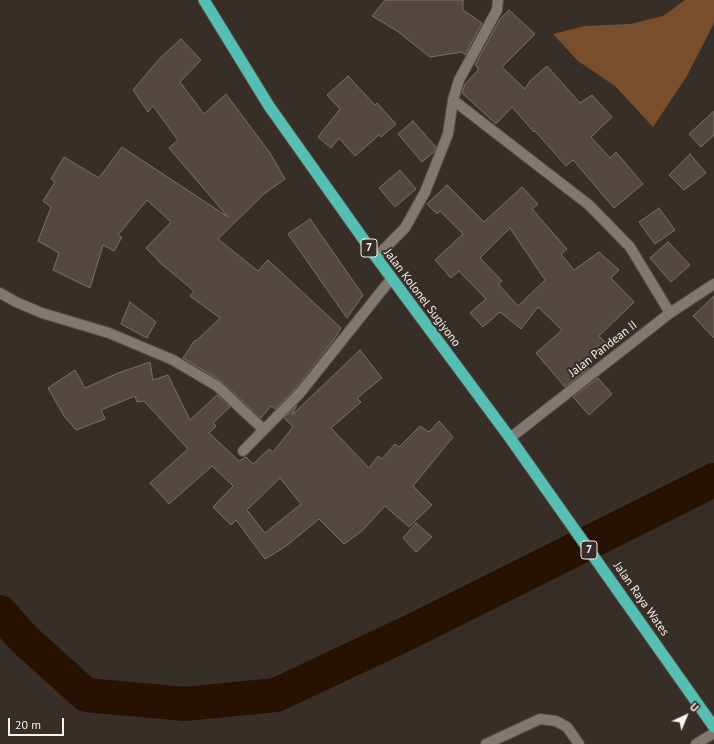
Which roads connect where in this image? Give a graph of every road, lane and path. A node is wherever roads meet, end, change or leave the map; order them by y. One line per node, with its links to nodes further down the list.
1 (204, 0): 4 (highway, Jalan Kolonel Sugiyono / 7)
2 (498, 0): 3 (street)
3 (453, 100): 4 (street); 8 (street)
4 (376, 257): 5 (highway, Jalan Kolonel Sugiyono / 7)
5 (392, 279): 9 (street); 10 (highway, Jalan Kolonel Sugiyono / 7)
6 (714, 284): 8 (street, Jalan Pandean II)
7 (0, 293): 9 (street)
8 (670, 313): 10 (street, Jalan Pandean II)
9 (263, 429): 11 (street)
10 (510, 438): 12 (highway, Jalan Kolonel Sugiyono / 7)
11 (243, 451)
12 (544, 488): 13 (highway, Jalan Raya Wates / 7)
13 (714, 727)
14 (714, 733): 17 (street)
15 (486, 744): 16 (street)
16 (579, 744)
17 (696, 744)

